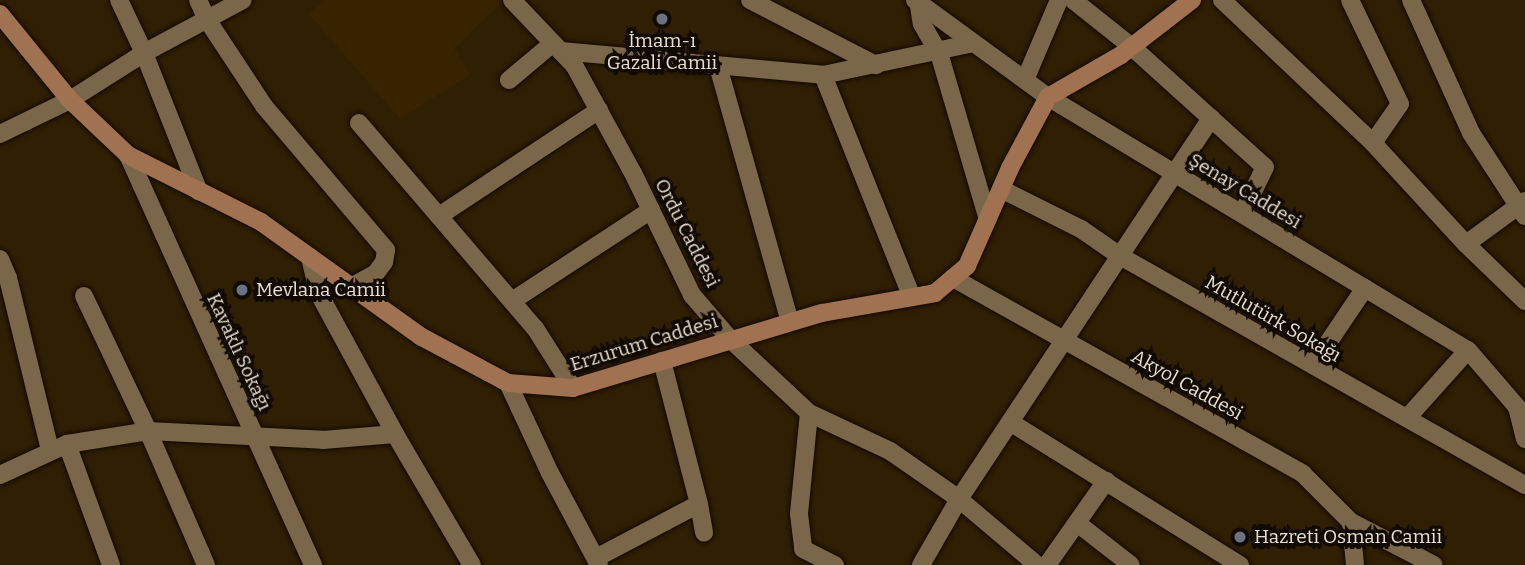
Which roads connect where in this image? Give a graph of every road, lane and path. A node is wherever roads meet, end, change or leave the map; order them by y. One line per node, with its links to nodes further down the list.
1 (119, 0): 18 (street)
2 (198, 0): 14 (street)
3 (243, 0): 14 (street)
4 (512, 0): 16 (street, Ordu Caddesi)
5 (750, 0): 20 (street)
6 (917, 0): 15 (street, Şenay Caddesi); 19 (street)
7 (1059, 0): 24 (street)
8 (1073, 0): 17 (street)
9 (1192, 0): 17 (street)
10 (1222, 0): 31 (street)
11 (1350, 0): 31 (street)
12 (1411, 0): 36 (street)
13 (0, 14): 26 (street, Erzurum Caddesi)
14 (208, 21): 18 (street); 46 (street)
15 (974, 43): 19 (street); 24 (street, Şenay Caddesi)
16 (557, 47): 21 (street); 23 (street); 27 (street, Ordu Caddesi)
17 (1132, 47): 25 (street); 28 (street)
18 (144, 52): 26 (street); 35 (street)
19 (939, 53): 20 (street); 40 (street)
20 (876, 65): 22 (street)
21 (718, 66): 22 (street); 52 (street)
22 (823, 75): 49 (street)
23 (509, 80)
24 (1025, 80): 25 (street, Şenay Caddesi)
25 (1048, 97): 33 (street, Şenay Caddesi); 34 (street, Erzurum Caddesi)
26 (70, 100): 30 (street); 32 (street, Erzurum Caddesi)
27 (599, 110): 37 (street, Ordu Caddesi); 39 (street)
28 (1210, 118): 33 (street); 38 (street)
29 (359, 123): 39 (street)
30 (0, 134)
31 (1373, 144): 41 (street)
32 (128, 156): 35 (street, Erzurum Caddesi); 65 (street, Kavaklı Sokağı)
33 (1173, 172): 38 (street, Şenay Caddesi); 42 (street)
34 (1001, 189): 40 (street, Erzurum Caddesi); 42 (street, Mutlutürk Sokağı)
35 (199, 192): 43 (street, Erzurum Caddesi)
36 (1522, 208): 41 (street)
37 (651, 210): 50 (street); 53 (street, Ordu Caddesi)
38 (1242, 214): 47 (street, Şenay Caddesi)
39 (439, 216): 50 (street)
40 (988, 219): 45 (street, Erzurum Caddesi)
41 (1466, 244): 51 (street)
42 (1120, 256): 54 (street); 57 (street, Mutlutürk Sokağı)
43 (310, 257): 46 (street, Erzurum Caddesi); 64 (street)
44 (0, 260): 67 (street)
45 (953, 278): 49 (street, Erzurum Caddesi); 54 (street, Akyol Caddesi)
46 (351, 287): 58 (street, Erzurum Caddesi)
47 (1365, 288): 55 (street, Şenay Caddesi); 57 (street)
48 (84, 296): 63 (street)
49 (912, 297): 52 (street, Erzurum Caddesi)
50 (512, 301): 59 (street)
51 (1525, 301)
52 (790, 322): 53 (street, Erzurum Caddesi)
53 (730, 339): 56 (street, Erzurum Caddesi); 60 (street, Ordu Caddesi)
54 (1064, 340): 62 (street); 73 (street, Akyol Caddesi)
55 (1468, 350): 61 (street); 66 (street, Şenay Caddesi)
56 (662, 361): 59 (street, Erzurum Caddesi); 72 (street)
57 (1313, 365): 61 (street, Mutlutürk Sokağı)
58 (508, 383): 59 (street, Erzurum Caddesi); 76 (street)
59 (573, 388)
60 (809, 413): 71 (street, Ordu Caddesi); 81 (street)
61 (1407, 418): 70 (street, Mutlutürk Sokağı)
62 (1010, 422): 69 (street); 71 (street)
63 (148, 431): 65 (street); 67 (street); 78 (street)
64 (395, 433): 65 (street); 80 (street)
65 (255, 438): 79 (street, Kavaklı Sokağı)
66 (1525, 439)
67 (59, 447): 68 (street); 77 (street)
68 (0, 475)
69 (1106, 481): 74 (street); 86 (street)
70 (1525, 485)
71 (959, 499): 82 (street); 83 (street, Ordu Caddesi)
72 (699, 504): 75 (street); 76 (street)
73 (1351, 522): 87 (street); 88 (street, Akyol Caddesi)
74 (1077, 523): 84 (street); 85 (street)
75 (704, 533)
76 (597, 562)
77 (111, 565)
78 (206, 565)
79 (313, 565)
80 (472, 565)
81 (835, 565)
82 (921, 565)
83 (1037, 565)
84 (1047, 565)
85 (1131, 565)
86 (1240, 565)
87 (1355, 565)
88 (1434, 565)

